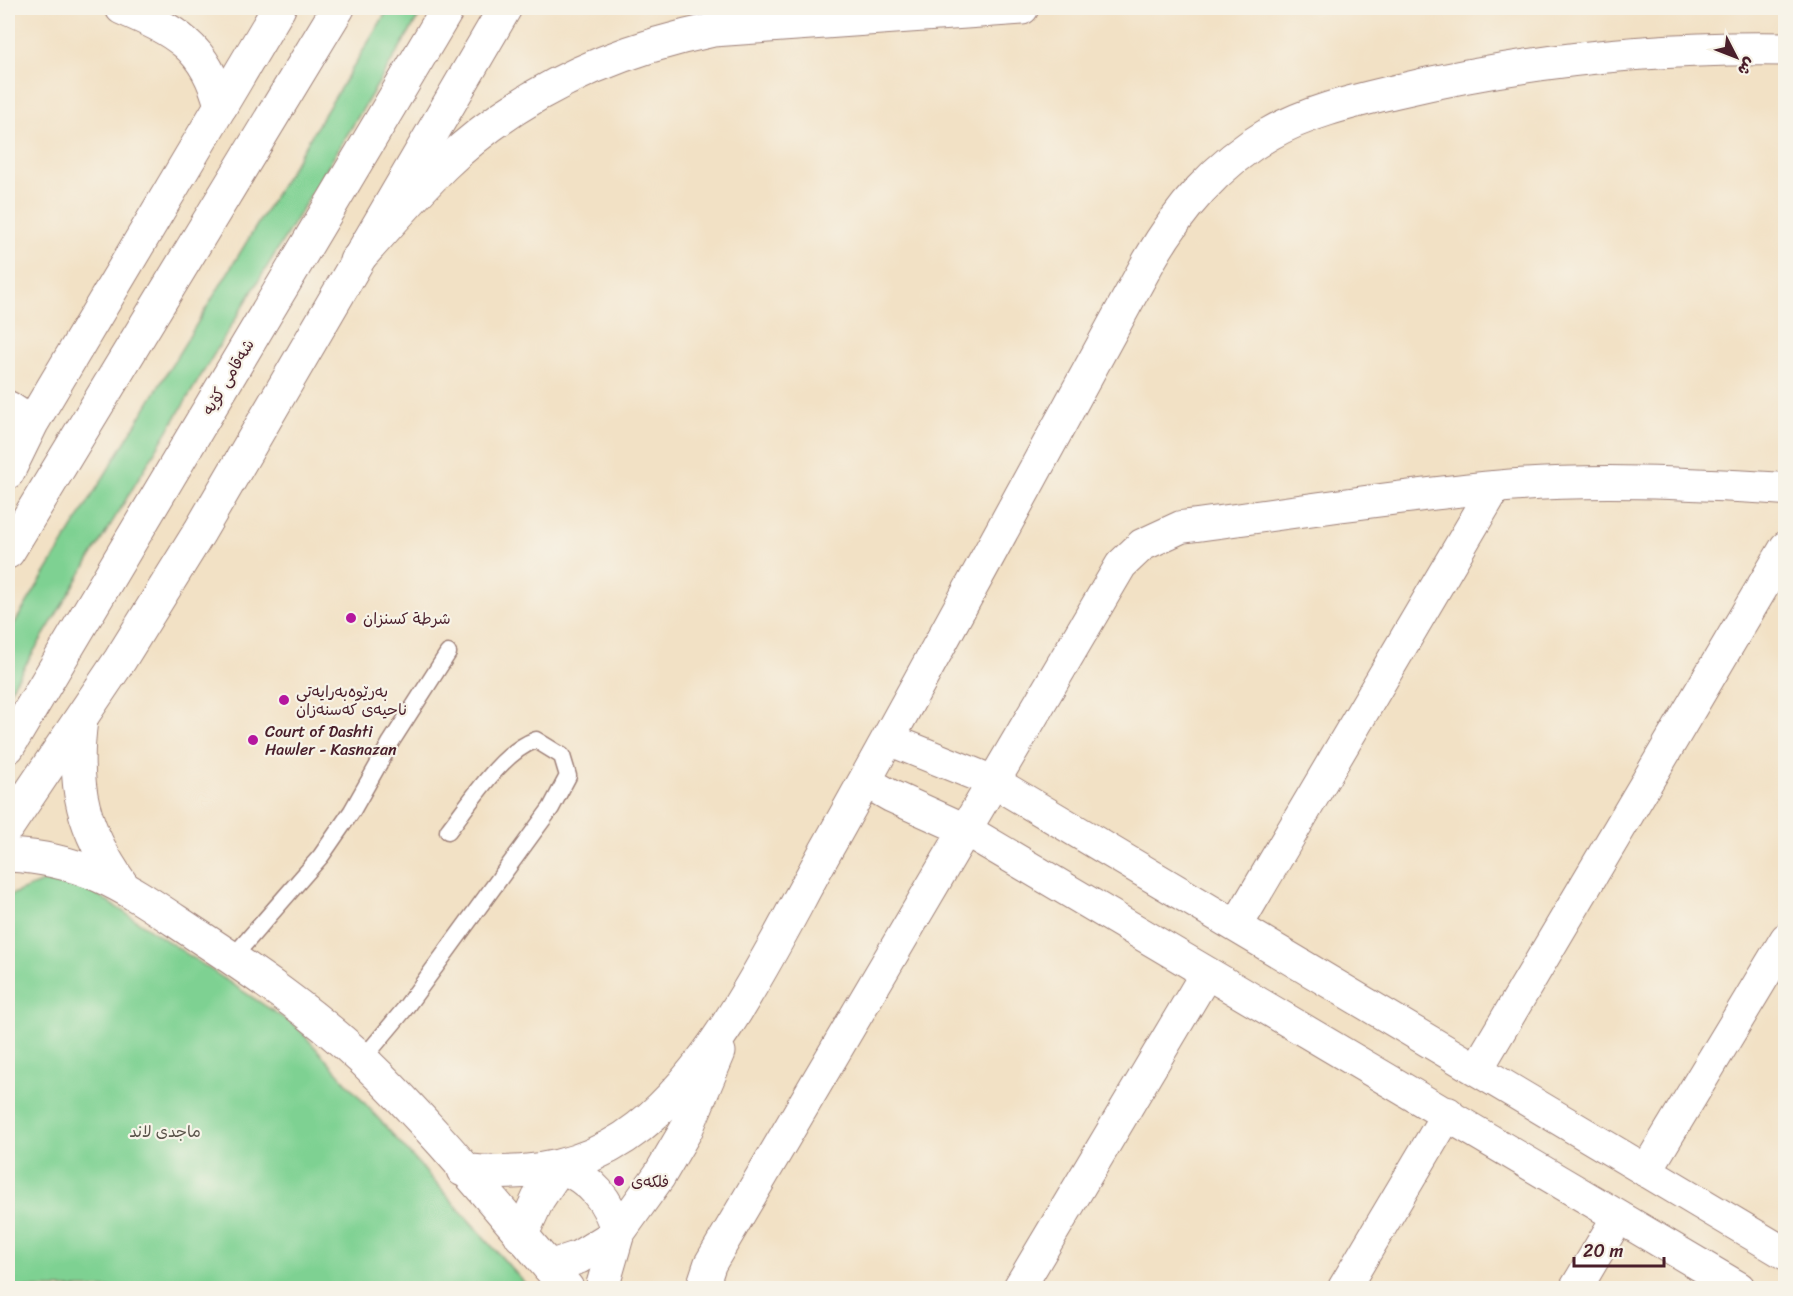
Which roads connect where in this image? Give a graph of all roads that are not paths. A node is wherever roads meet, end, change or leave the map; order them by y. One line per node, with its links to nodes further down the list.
1 (122, 8): 8 (main road)
2 (279, 8): 8 (main road)
3 (338, 8): 15 (main road)
4 (448, 8): 19 (main road, شەقامی کۆیە)
5 (506, 8): 9 (main road)
6 (1022, 8): 9 (main road)
7 (1785, 49): 18 (main road)
8 (221, 106): 10 (main road)
9 (356, 261): 17 (main road)
10 (20, 415): 11 (main road)
11 (8, 472)
12 (1495, 487): 13 (street); 21 (street); 27 (street)
13 (1785, 489)
14 (1785, 548): 33 (street)
15 (8, 552)
16 (448, 653): 29 (lane)
17 (81, 720): 22 (main road); 26 (main road)
18 (888, 739): 20 (main road); 21 (street)
19 (8, 747)
20 (865, 781): 23 (street); 31 (main road)
21 (994, 782): 23 (street); 27 (street)
22 (8, 826)
23 (966, 830): 30 (street); 44 (street)
24 (448, 831): 32 (lane)
25 (8, 855): 26 (main road)
26 (122, 885): 29 (main road)
27 (1237, 925): 33 (street)
28 (1785, 939): 37 (street)
29 (232, 958): 32 (main road)
30 (1206, 974): 34 (street); 45 (street)
31 (729, 1022): 35 (main road); 39 (main road)
32 (362, 1059): 36 (main road)
33 (1477, 1070): 37 (street)
34 (1448, 1113): 38 (street); 46 (street)
35 (560, 1166): 36 (main road); 39 (main road); 40 (main road)
36 (464, 1170): 40 (main road)
37 (1646, 1171): 41 (street)
38 (1618, 1217): 47 (street); 48 (street)
39 (618, 1233): 42 (main road); 43 (main road)
40 (521, 1236): 42 (main road)
41 (1785, 1254)
42 (558, 1278)
43 (602, 1288)
44 (702, 1288)
45 (1019, 1288)
46 (1344, 1288)
47 (1576, 1288)
48 (1739, 1288)

